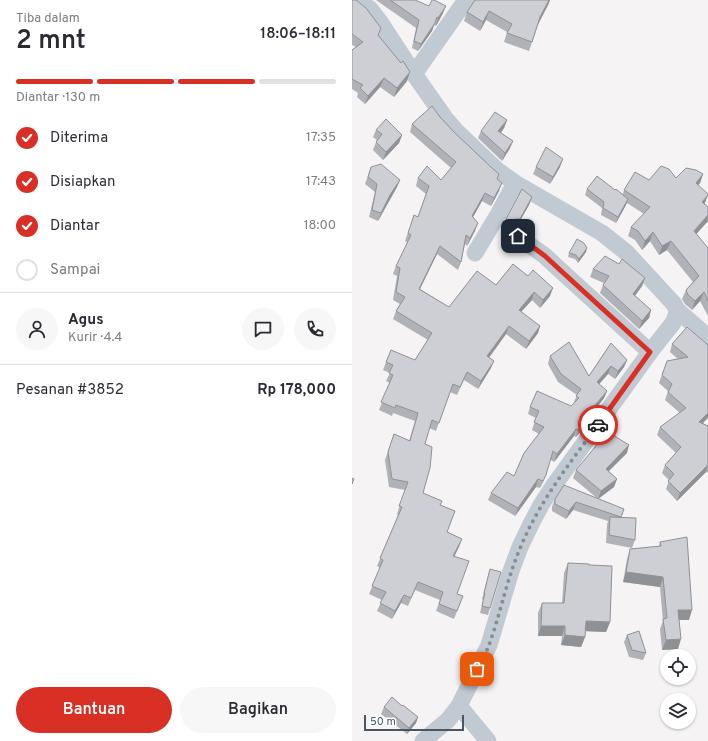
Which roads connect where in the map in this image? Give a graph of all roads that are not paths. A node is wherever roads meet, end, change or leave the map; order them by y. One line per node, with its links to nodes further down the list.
1 (357, 0): 3 (street)
2 (466, 0): 3 (street)
3 (414, 74): 4 (street)
4 (515, 183): 6 (street); 7 (street)
5 (518, 236): 9 (street)
6 (475, 253)
7 (677, 310): 8 (street); 9 (street)
8 (708, 337)
9 (650, 352): 10 (street)
10 (459, 706): 11 (street); 12 (street)
11 (423, 741)
12 (488, 741)

